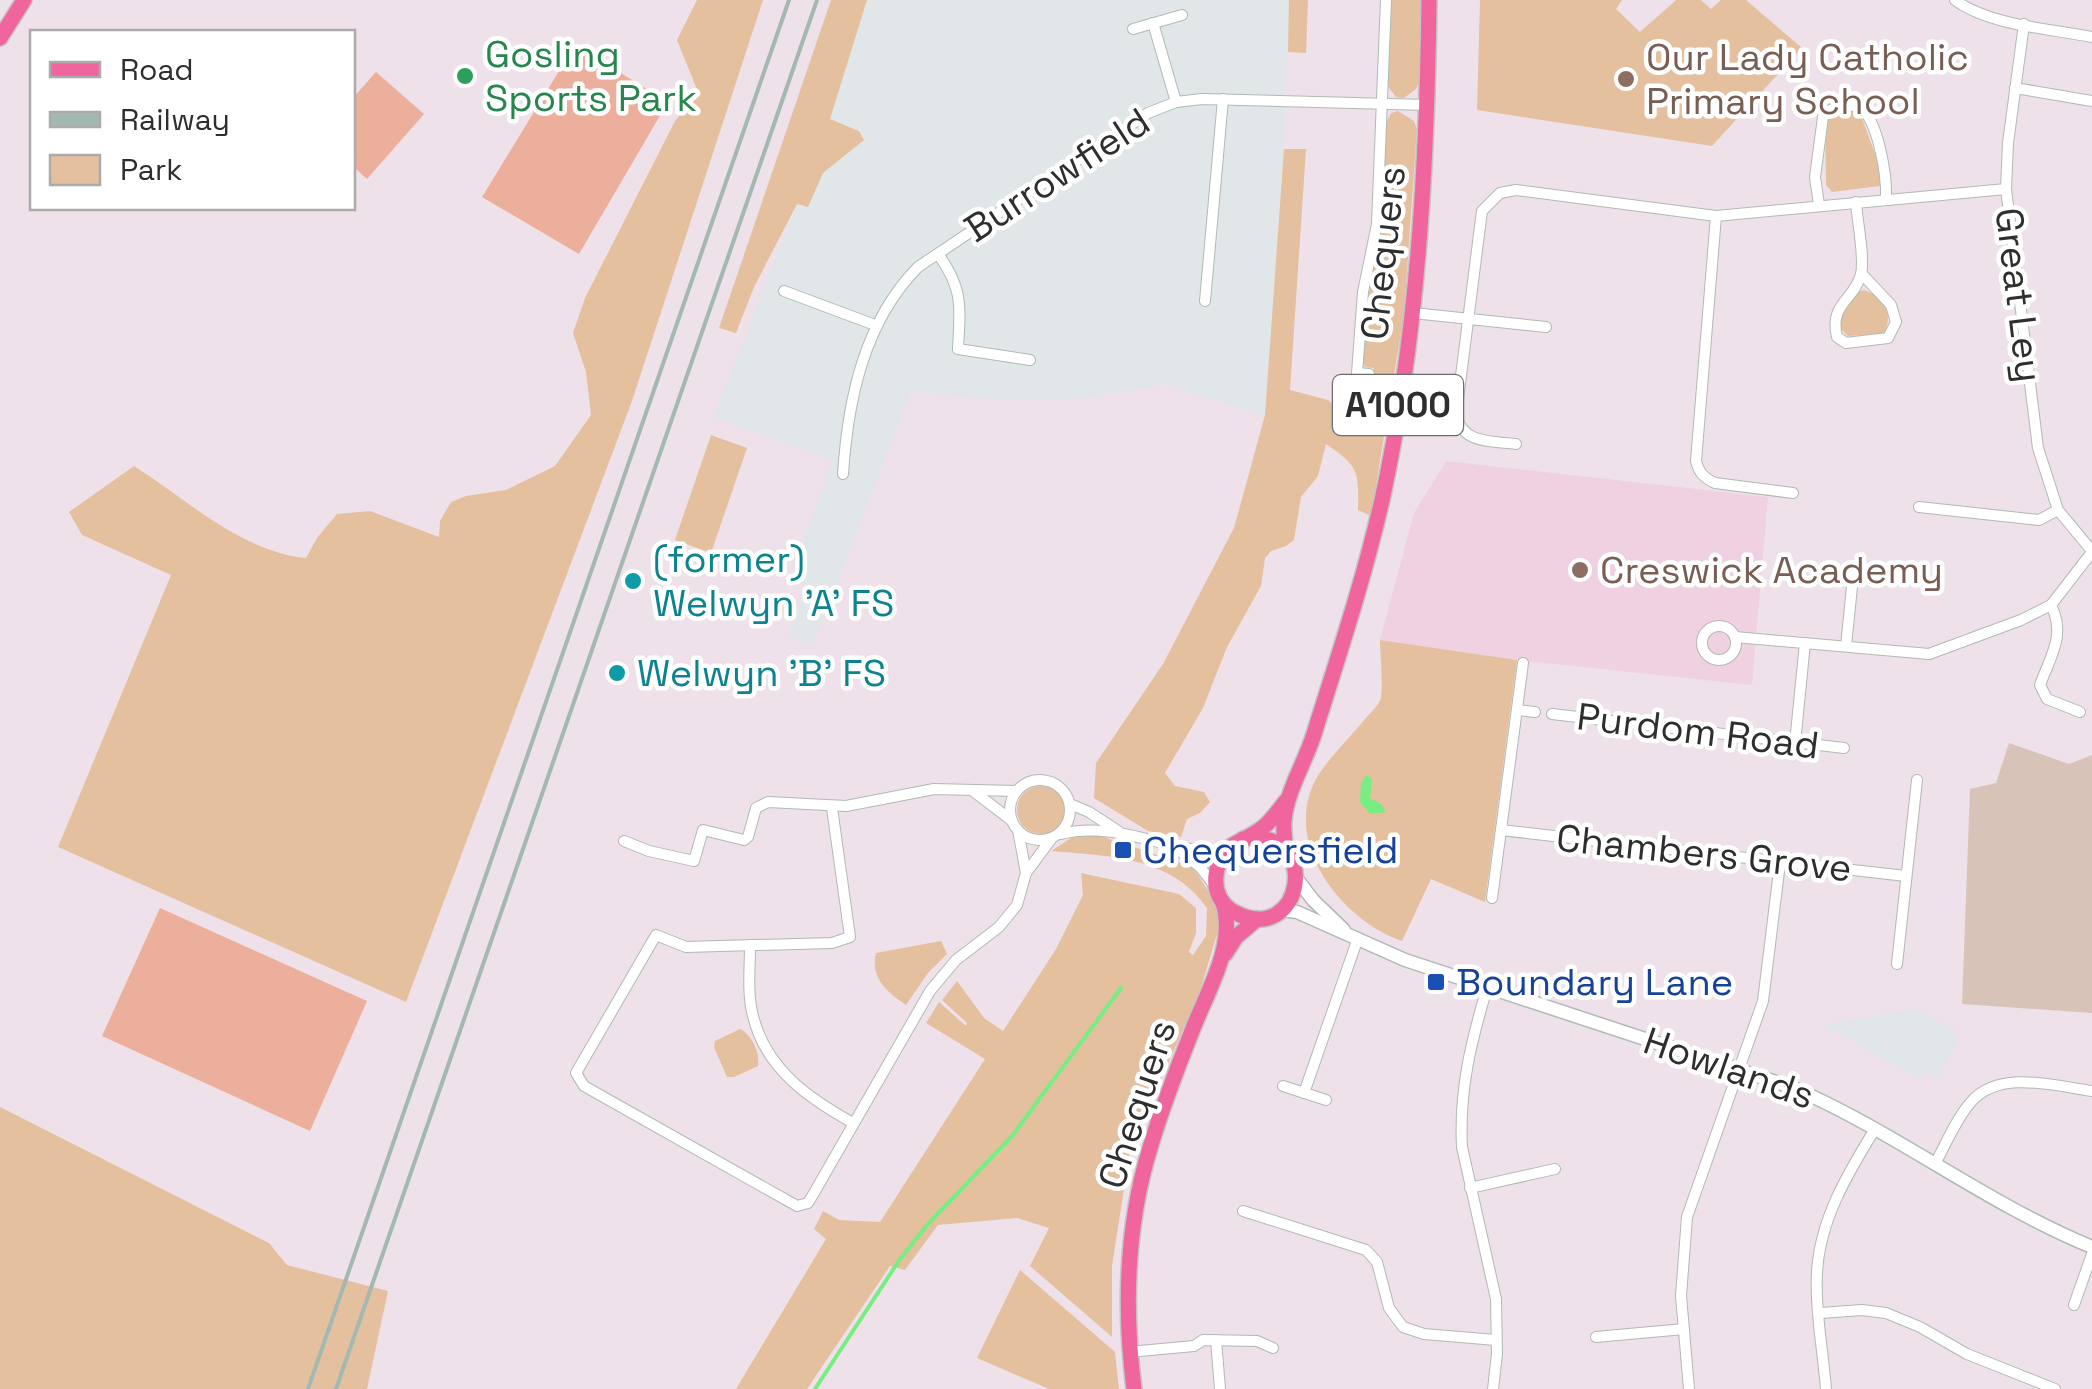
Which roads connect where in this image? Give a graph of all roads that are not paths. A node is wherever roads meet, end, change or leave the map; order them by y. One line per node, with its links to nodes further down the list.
1 (24, 0): 10 (main road)
2 (1386, 0): 15 (street)
3 (1429, 0): 16 (main road, Chequers / A1000)
4 (1955, 0): 7 (street)
5 (1182, 14): 6 (street)
6 (1154, 23): 8 (street); 14 (street)
7 (2024, 24): 9 (street); 11 (street, Great Ley)
8 (1133, 29)
9 (2092, 37)
10 (0, 38)
11 (2015, 88): 13 (street); 17 (street, Great Ley)
12 (1223, 99): 14 (street, Burrowfield); 15 (street, Burrowfield); 25 (street)
13 (2092, 101)
14 (1176, 102): 22 (street, Burrowfield)
15 (1382, 104): 16 (street, Burrowfield); 31 (street)
16 (1428, 106): 26 (main road, Chequers / A1000)
17 (2006, 190): 18 (street); 36 (street, Great Ley)
18 (1886, 198): 19 (street); 20 (street)
19 (1856, 202): 20 (street); 23 (street)
20 (1819, 205): 21 (street)
21 (1716, 216): 27 (street); 34 (street)
22 (938, 254): 28 (street, Burrowfield); 30 (street)
23 (1861, 273): 23 (street)
24 (784, 290): 28 (street)
25 (1206, 301)
26 (1413, 313): 27 (street); 53 (main road, Chequers / A1000)
27 (1469, 319): 29 (street); 32 (street)
28 (876, 325): 33 (street, Burrowfield)
29 (1546, 328)
30 (1030, 360)
31 (1369, 374)
32 (1516, 444)
33 (843, 474)
34 (1793, 493)
35 (1919, 507): 36 (street)
36 (2058, 510): 37 (street, Great Ley)
37 (2092, 552): 39 (street)
38 (1854, 567): 42 (street)
39 (2051, 605): 42 (street); 46 (street)
40 (1735, 637): 41 (street)
41 (1805, 643): 42 (street); 48 (street)
42 (1846, 646)
43 (1523, 663): 44 (street)
44 (1517, 710): 45 (street); 57 (street)
45 (1535, 712)
46 (2080, 712)
47 (1552, 714): 48 (street, Purdom Road)
48 (1795, 743): 49 (street, Purdom Road)
49 (1844, 748)
50 (1916, 780): 67 (street, Chambers Grove)
51 (972, 791): 52 (street); 55 (street); 56 (street)
52 (1017, 791): 54 (street); 56 (street)
53 (1290, 797): 60 (main road, Chequers / A1000); 63 (main road, Chequers / A1000)
54 (1070, 804): 58 (street); 59 (street)
55 (832, 808): 61 (street); 75 (street)
56 (1015, 826): 59 (street); 66 (street)
57 (1501, 830): 65 (street, Chambers Grove); 70 (street)
58 (1118, 831): 59 (street); 62 (street)
59 (1054, 836): 66 (street)
60 (1243, 839): 63 (main road); 64 (main road)
61 (624, 841)
62 (1176, 848): 64 (street); 69 (street)
63 (1286, 851): 68 (main road)
64 (1222, 852): 69 (main road)
65 (1780, 864): 67 (street, Chambers Grove); 79 (street)
66 (1026, 873): 84 (street)
67 (1906, 876): 77 (street, Chambers Grove)
68 (1297, 879): 72 (main road); 74 (street, Howlands)
69 (1215, 885): 71 (main road)
70 (1492, 898)
71 (1223, 903): 73 (main road); 76 (main road, Chequers)
72 (1282, 910): 73 (main road); 74 (street, Howlands)
73 (1257, 918): 76 (main road, Chequers)
74 (1352, 935): 78 (street, Howlands); 82 (street)
75 (750, 945): 84 (street); 84 (street)
76 (1220, 962): 98 (main road, Chequers)
77 (1897, 964)
78 (1487, 988): 79 (street, Howlands); 88 (street)
79 (1740, 1071): 85 (street, Howlands); 93 (street)
80 (1284, 1086): 82 (street)
81 (2092, 1091): 86 (street)
82 (1304, 1093): 83 (street)
83 (1326, 1100)
84 (853, 1123)
85 (1875, 1128): 86 (street, Howlands); 92 (street)
86 (1934, 1164): 90 (street, Howlands)
87 (1555, 1169): 88 (street)
88 (1470, 1188): 96 (street)
89 (1243, 1211): 96 (street)
90 (2092, 1250): 91 (street)
91 (2074, 1305)
92 (1820, 1313): 103 (street); 104 (street)
93 (1684, 1329): 94 (street); 102 (street)
94 (1596, 1338)
95 (1216, 1340): 97 (street); 98 (street); 100 (street)
96 (1496, 1340): 101 (street)
97 (1273, 1348)
98 (1129, 1352): 99 (main road, Chequers)
99 (1134, 1389)
100 (1220, 1389)
101 (1493, 1389)
102 (1689, 1389)
103 (1826, 1389)
104 (2055, 1389)

